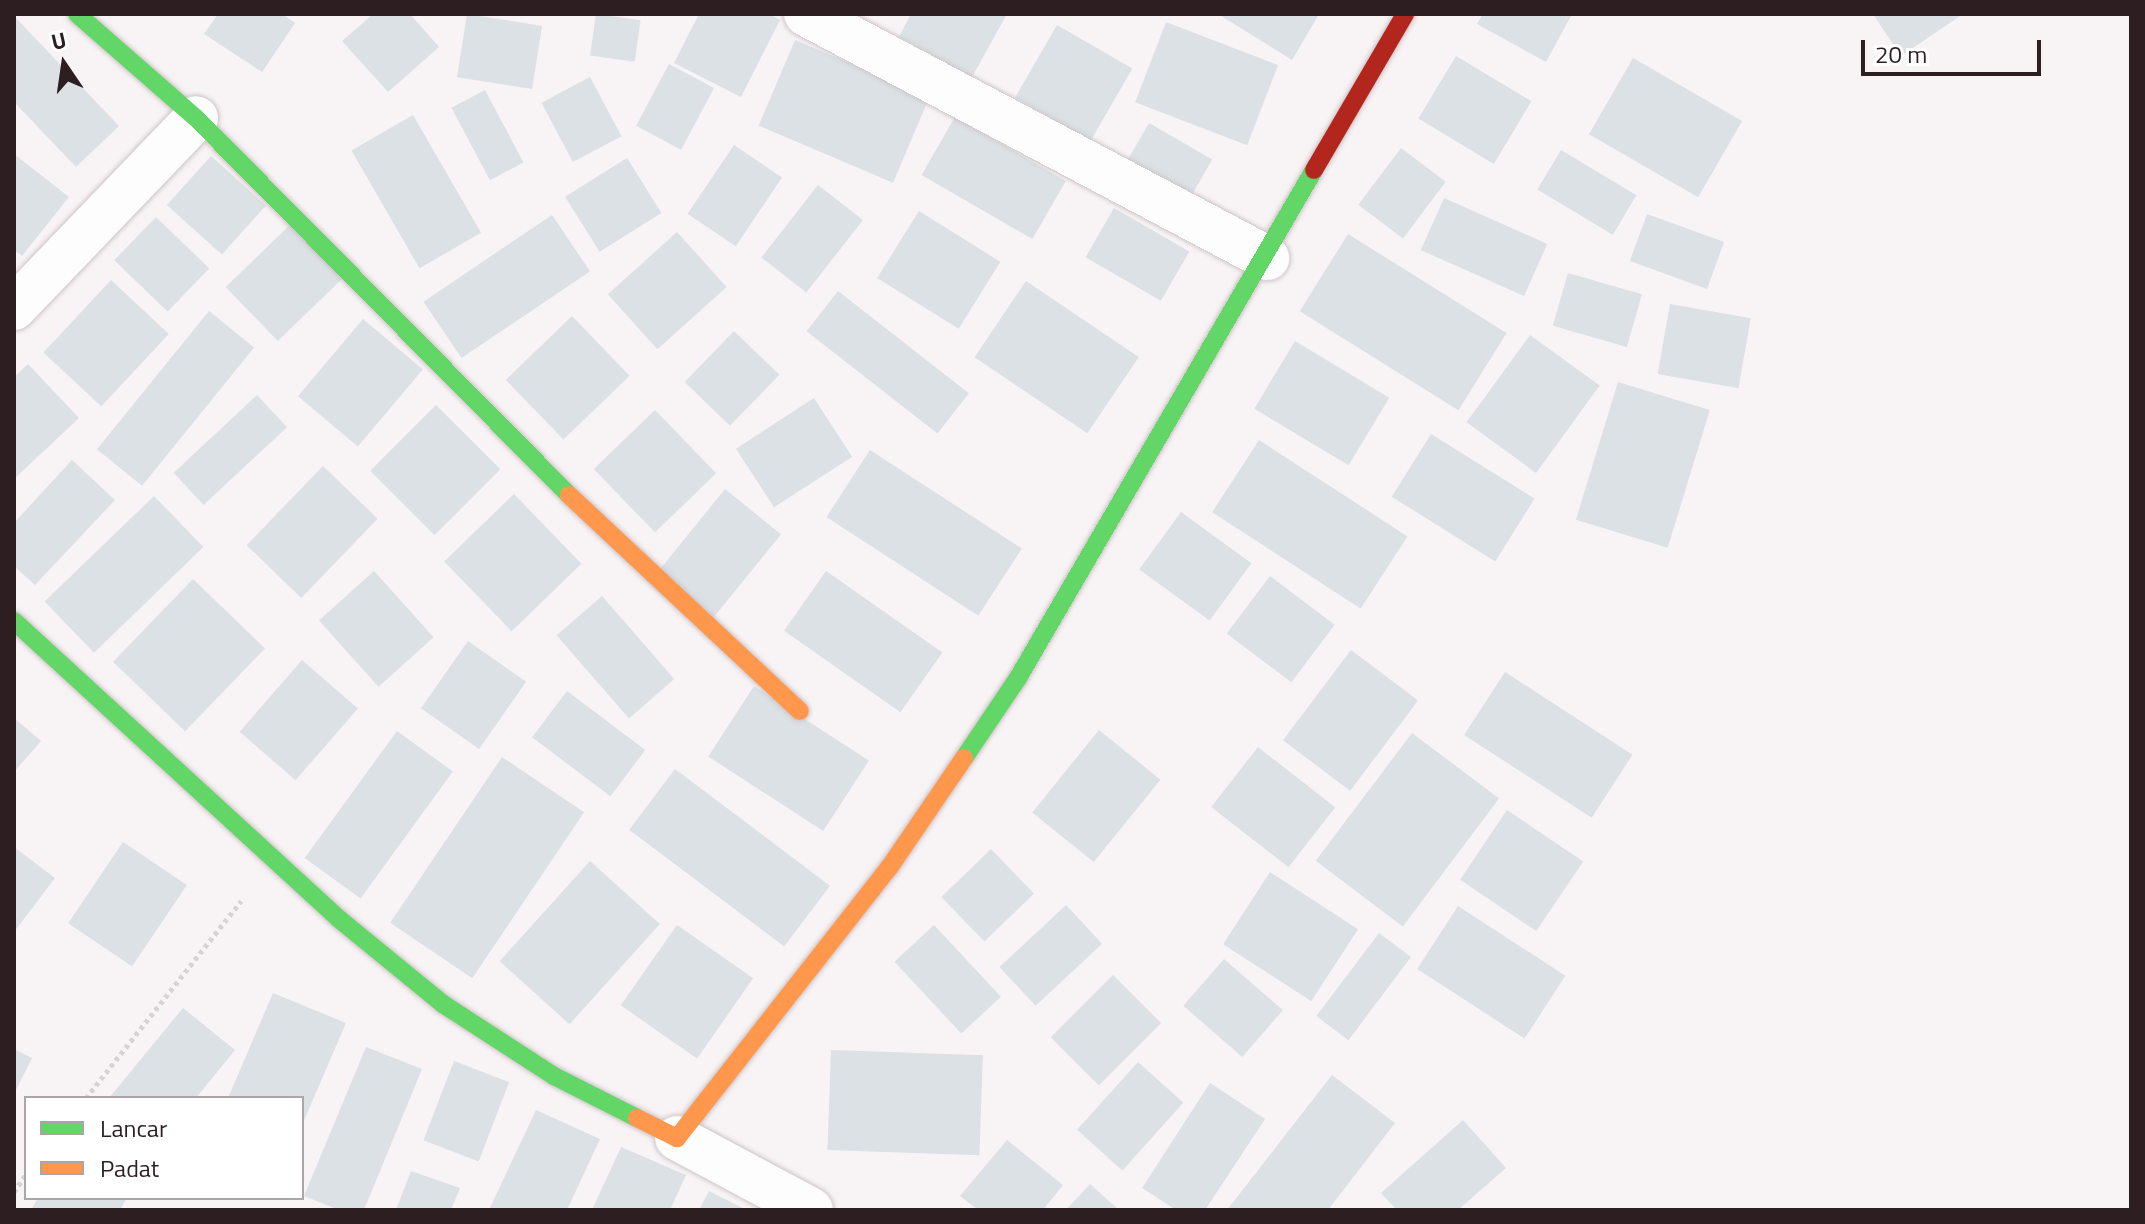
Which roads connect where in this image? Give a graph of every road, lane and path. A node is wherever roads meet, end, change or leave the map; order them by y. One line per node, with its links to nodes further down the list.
1 (77, 14): 4 (street)
2 (806, 14): 5 (street)
3 (1405, 14): 5 (street)
4 (196, 118): 6 (street); 8 (street)
5 (1267, 258): 11 (street)
6 (14, 308)
7 (14, 621): 9 (street)
8 (800, 711)
9 (274, 859): 10 (path); 11 (street)
10 (88, 1096)
11 (677, 1138): 12 (street)
12 (811, 1210)

